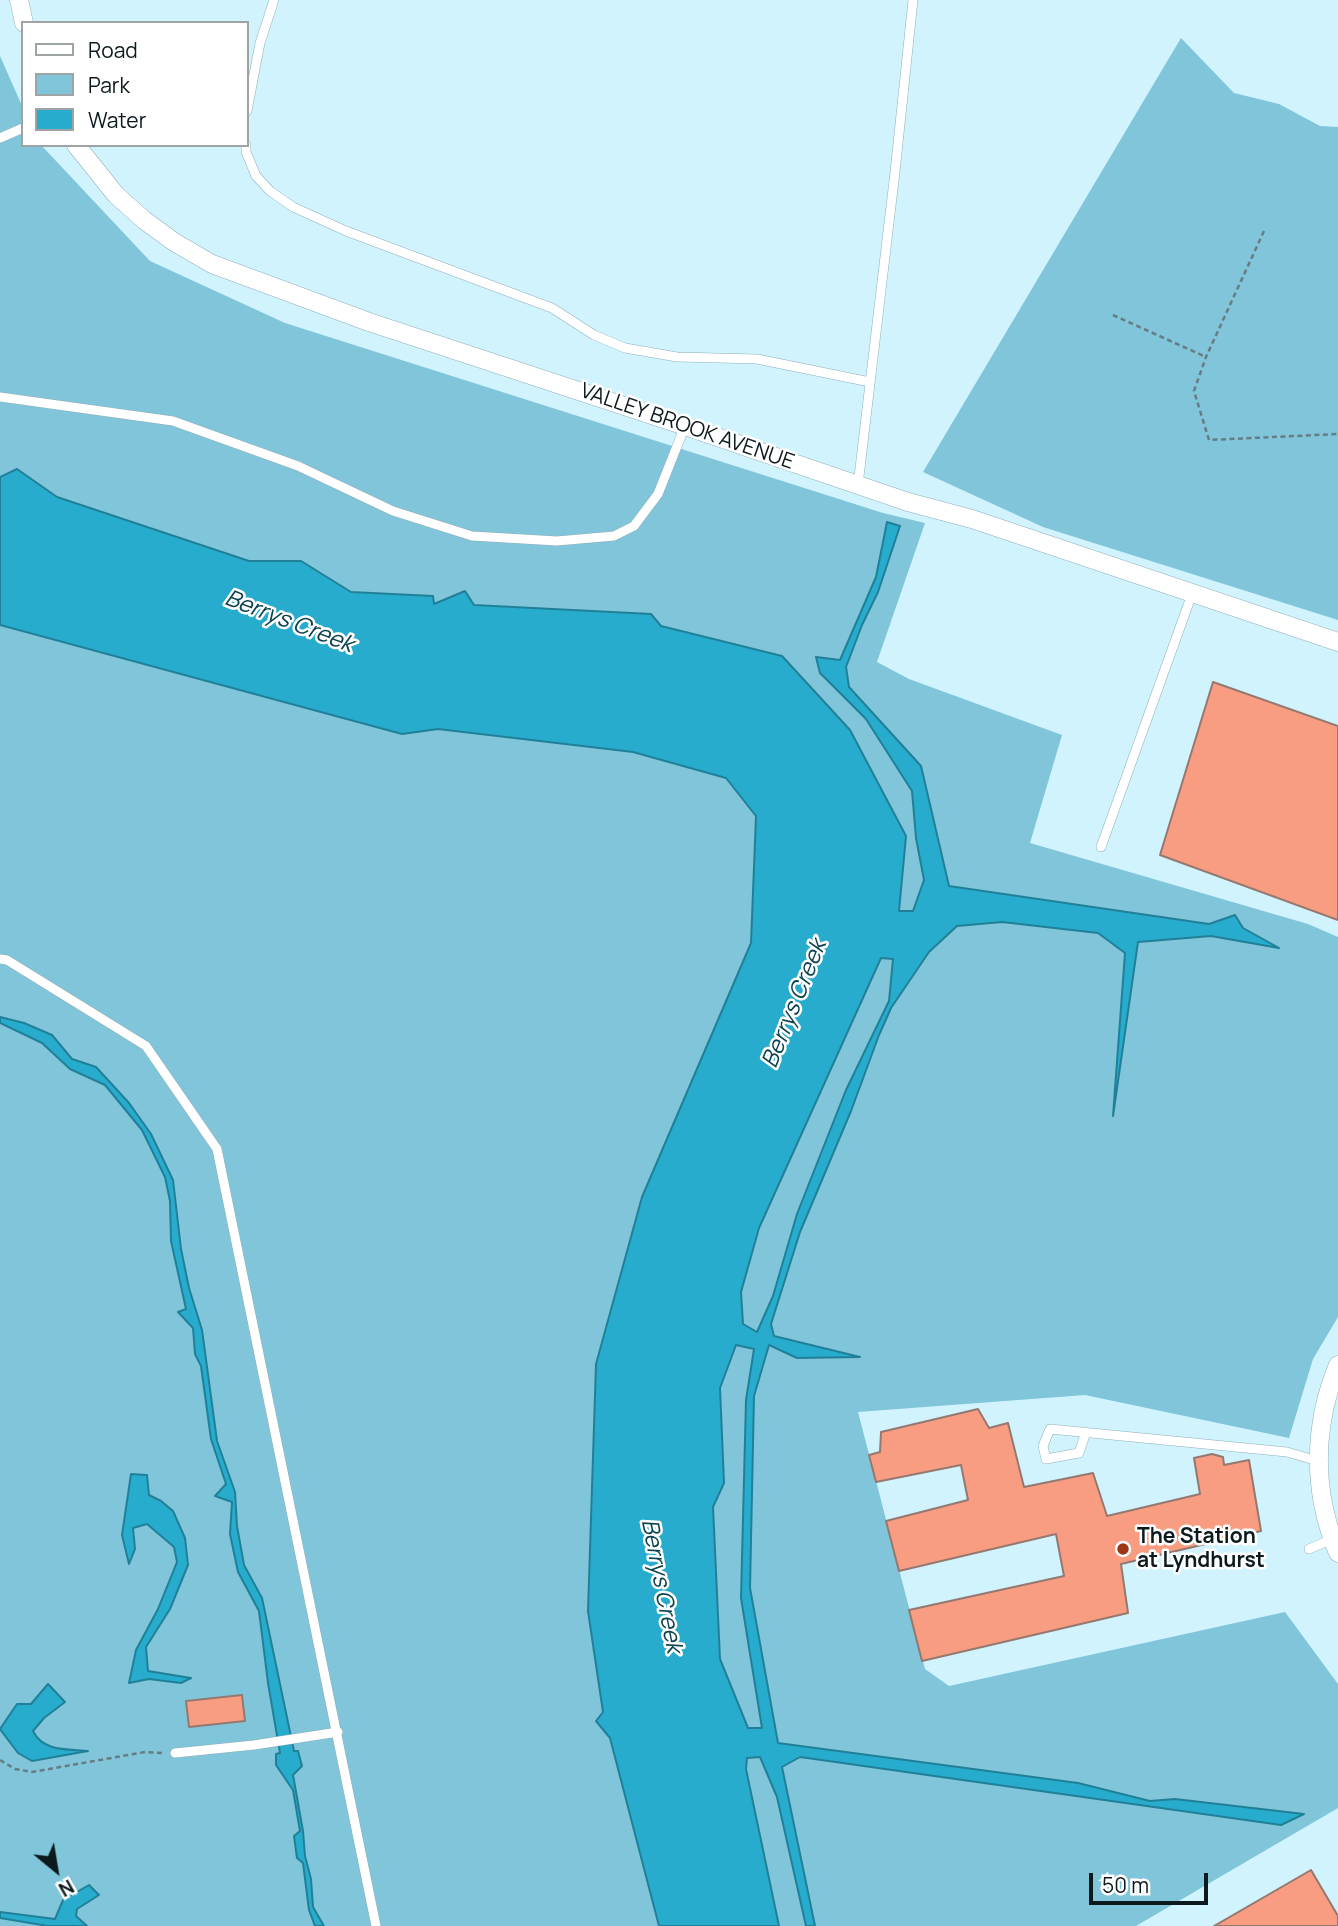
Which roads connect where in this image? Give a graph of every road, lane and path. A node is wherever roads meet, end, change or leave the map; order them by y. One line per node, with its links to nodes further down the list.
1 (19, 0): 4 (street)
2 (274, 0): 5 (lane)
3 (913, 0): 13 (lane)
4 (24, 21)
5 (248, 106)
6 (21, 129): 7 (lane)
7 (0, 138)
8 (78, 147): 15 (street, VALLEY BROOK AVENUE)
9 (246, 147): 13 (lane)
10 (1264, 231): 12 (path)
11 (1113, 315): 12 (path)
12 (1206, 357): 16 (path)
13 (870, 382): 17 (lane)
14 (0, 397): 15 (lane)
15 (685, 426): 17 (street, VALLEY BROOK AVENUE)
16 (1338, 434)
17 (858, 485): 18 (street, VALLEY BROOK AVENUE)
18 (1192, 594): 19 (street, VALLEY BROOK AVENUE); 20 (lane)
19 (1338, 642)
20 (1101, 847)
21 (0, 959): 27 (lane)
22 (1338, 1365): 24 (street)
23 (1086, 1432): 23 (lane); 24 (lane)
24 (1318, 1461): 25 (street)
25 (1335, 1546): 26 (lane)
26 (1309, 1549)
27 (338, 1732): 28 (lane); 30 (lane)
28 (175, 1753): 29 (path)
29 (0, 1760)
30 (376, 1926)

